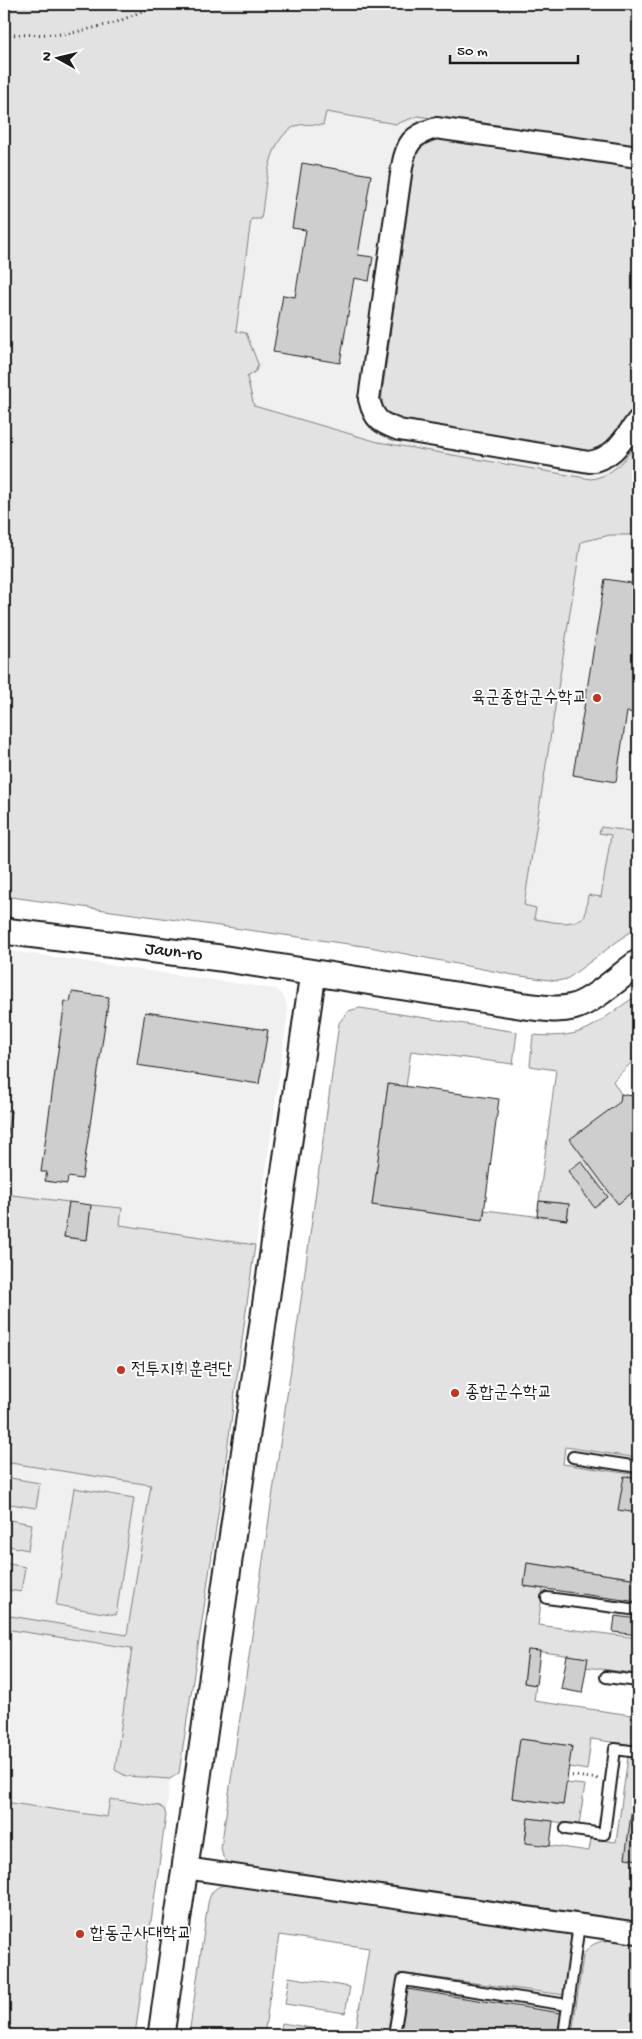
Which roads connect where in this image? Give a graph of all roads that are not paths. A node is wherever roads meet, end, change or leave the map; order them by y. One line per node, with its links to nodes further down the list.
1 (638, 157): 2 (street)
2 (638, 420)
3 (4, 931): 5 (street, Jaun-ro)
4 (638, 963): 5 (street, Jaun-ro)
5 (313, 973): 14 (street)
6 (573, 1457): 7 (lane)
7 (638, 1466)
8 (547, 1598): 9 (lane)
9 (638, 1610)
10 (606, 1677): 11 (lane)
11 (638, 1681)
12 (638, 1752): 13 (lane)
13 (566, 1829)
14 (185, 1868): 15 (street); 18 (street)
15 (579, 1924): 16 (street); 17 (lane)
16 (638, 1933)
17 (568, 2005): 19 (lane); 20 (lane)
18 (161, 2035)
19 (394, 2035)
20 (564, 2035)

